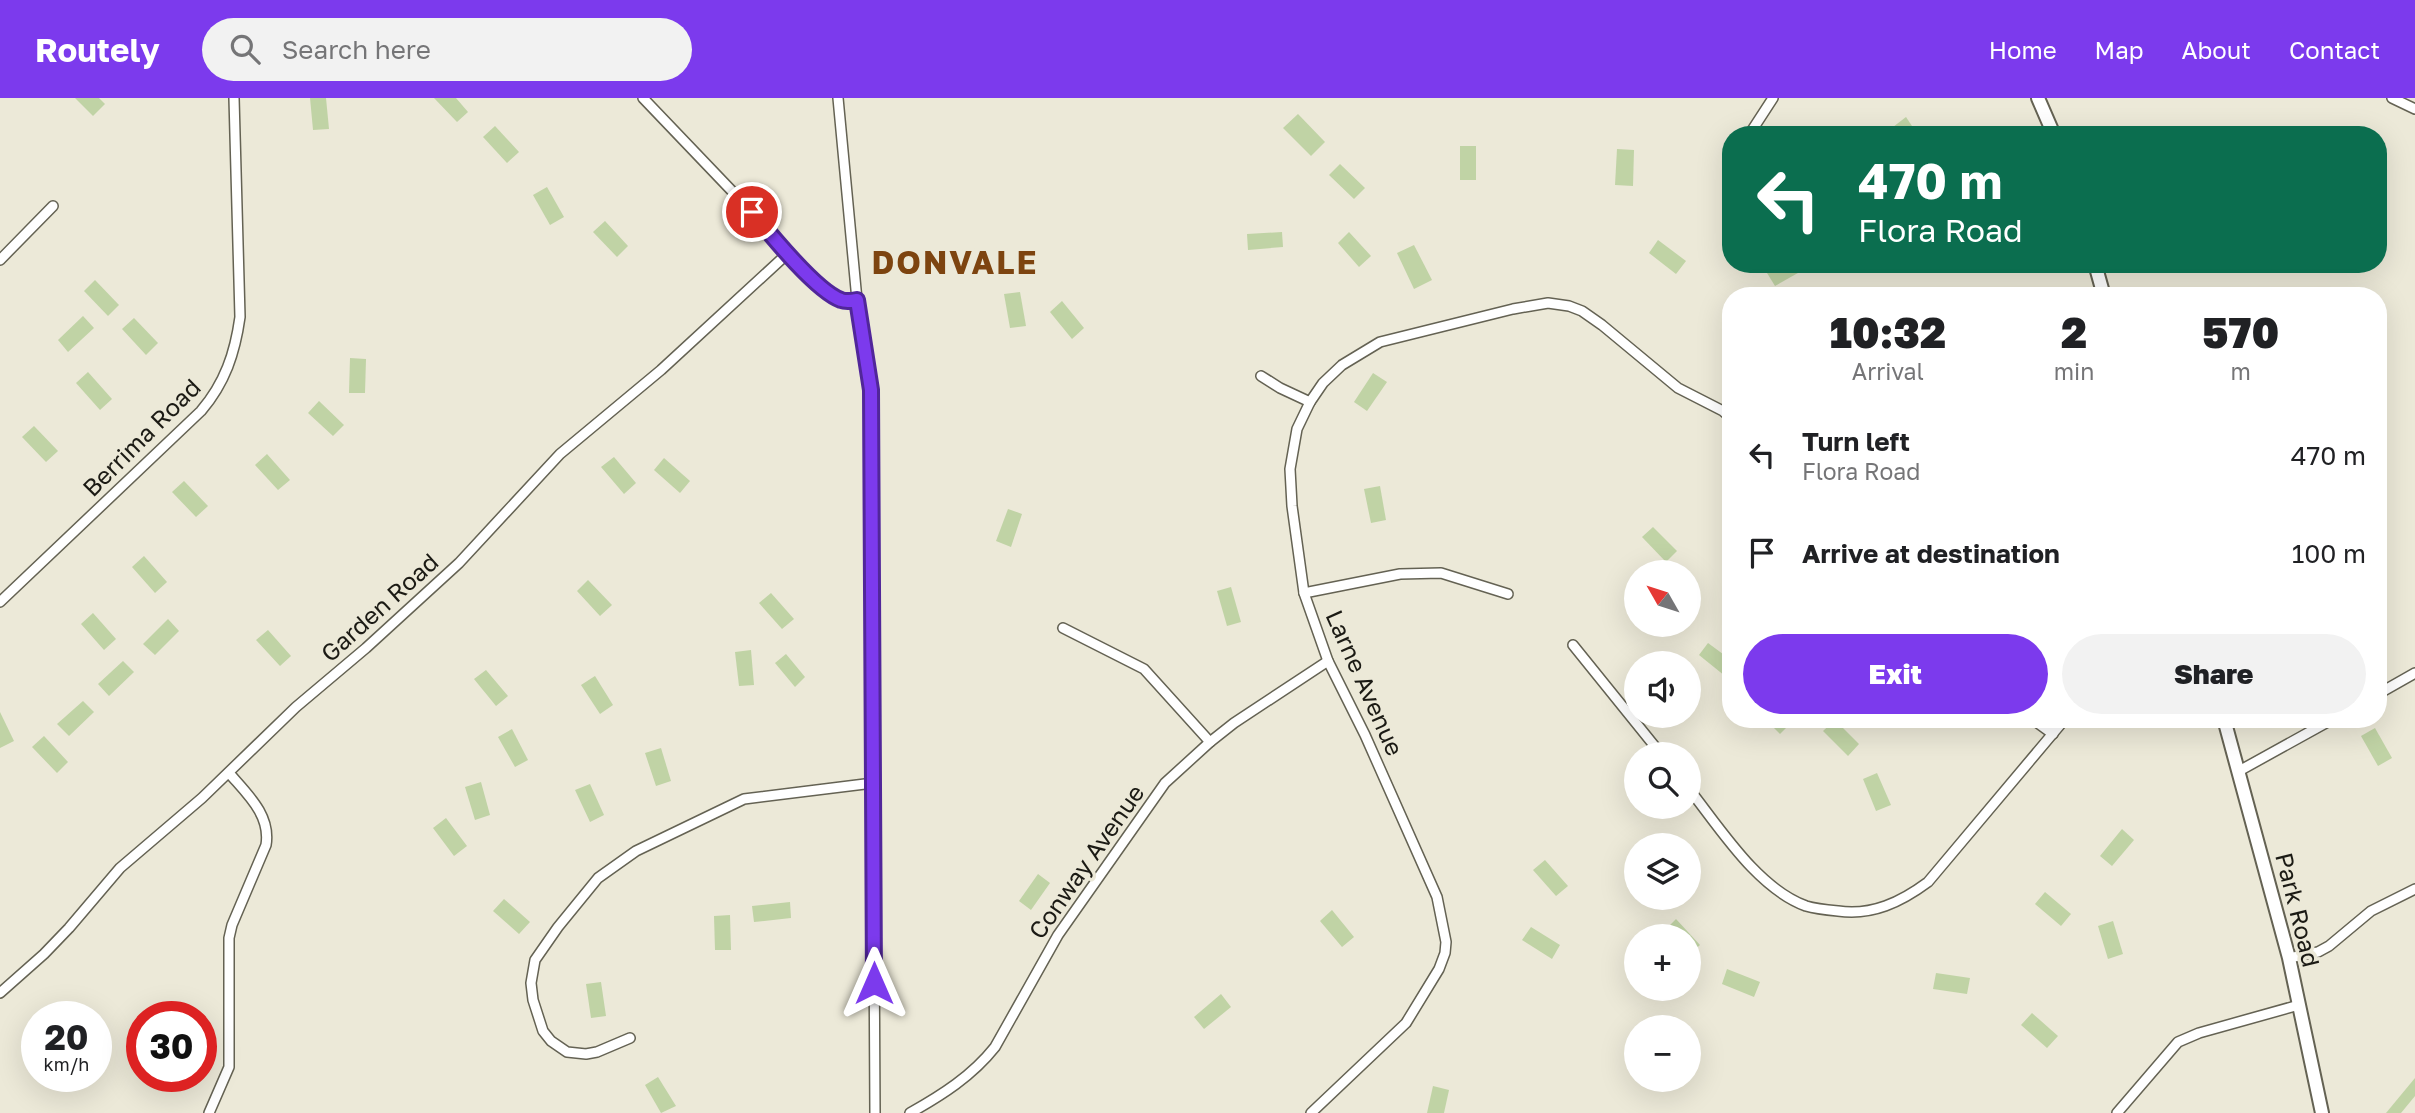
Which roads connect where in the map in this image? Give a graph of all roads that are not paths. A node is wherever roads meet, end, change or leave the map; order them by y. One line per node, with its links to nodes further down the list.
1 (234, 98): 19 (street, Berrima Road)
2 (643, 98): 11 (street)
3 (838, 98): 13 (street)
4 (1773, 98): 8 (street)
5 (2038, 98): 9 (street)
6 (2392, 98): 7 (street)
7 (2415, 109)
8 (1755, 126)
9 (2050, 126)
10 (54, 206): 12 (street)
11 (787, 254): 13 (street); 33 (street, Garden Road)
12 (0, 260)
13 (857, 300): 34 (street)
14 (1261, 376): 15 (street)
15 (1310, 402): 16 (street, Larne Avenue); 17 (street, Larne Avenue)
16 (1722, 410)
17 (1304, 593): 18 (street); 22 (street, Larne Avenue)
18 (1508, 594)
19 (0, 602)
20 (1063, 628): 30 (street)
21 (1573, 645): 31 (street)
22 (1328, 661): 30 (street, Conway Avenue); 44 (street, Larne Avenue)
23 (2415, 673): 24 (street)
24 (2387, 689)
25 (2045, 728): 29 (street)
26 (2058, 728): 29 (street)
27 (2227, 728): 32 (street, Park Road)
28 (2317, 728): 32 (street)
29 (2053, 734): 35 (street)
30 (1210, 742): 43 (street, Conway Avenue)
31 (1651, 742)
32 (2239, 771): 37 (street, Park Road)
33 (229, 774): 38 (street, Garden Road); 41 (street)
34 (873, 783): 40 (street); 42 (street)
35 (1701, 804)
36 (2415, 889): 37 (street)
37 (2289, 958): 39 (street, Park Road)
38 (0, 993)
39 (2299, 1004): 45 (street); 46 (street, Park Road)
40 (630, 1038)
41 (209, 1113)
42 (875, 1113)
43 (910, 1113)
44 (1311, 1113)
45 (2117, 1113)
46 (2322, 1113)

